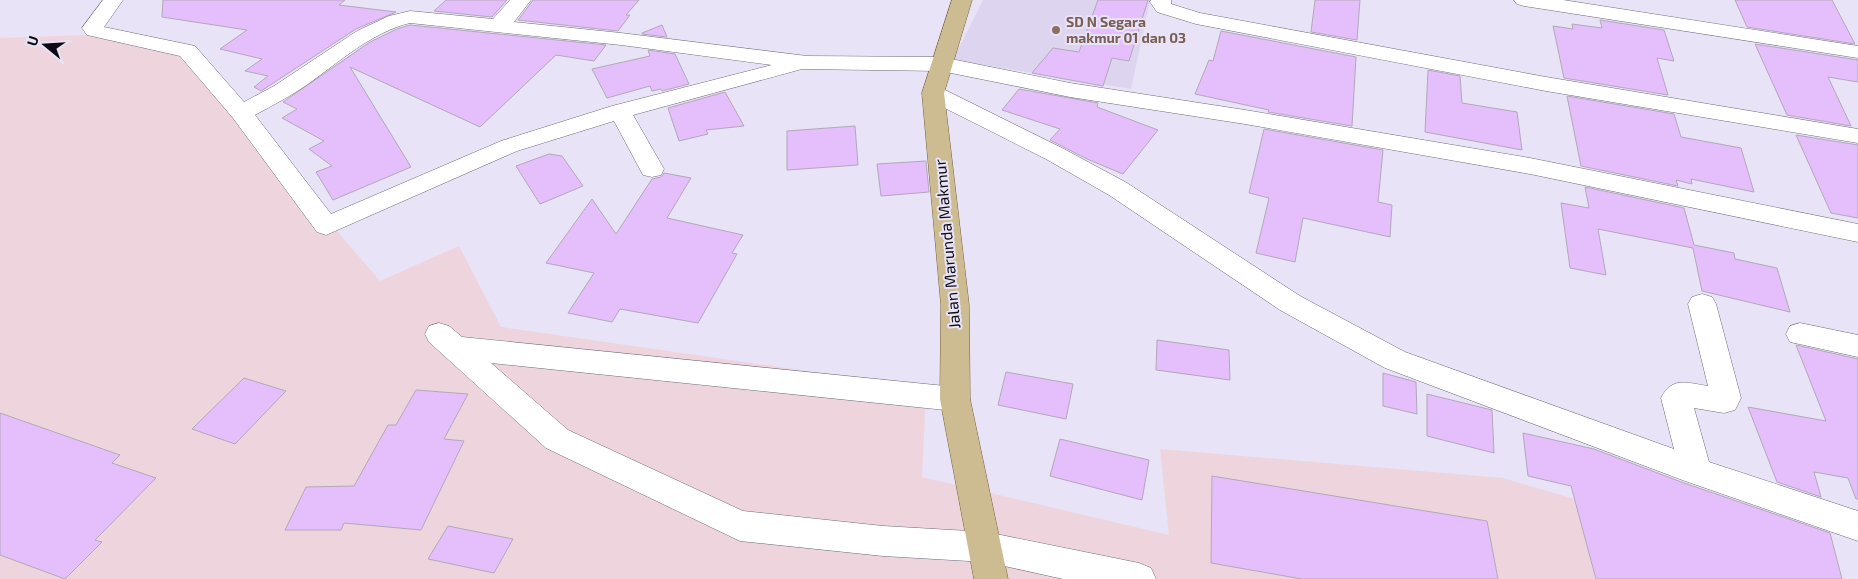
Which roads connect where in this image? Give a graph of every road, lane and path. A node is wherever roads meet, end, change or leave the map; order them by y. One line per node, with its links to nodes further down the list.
1 (113, 0): 12 (street)
2 (521, 0): 6 (street)
3 (962, 0): 9 (main road, Jalan Marunda Makmur)
4 (1161, 0): 13 (street)
5 (1524, 0): 7 (street)
6 (498, 27): 8 (street); 12 (street)
7 (1858, 52)
8 (807, 62): 9 (street); 11 (street)
9 (941, 64): 10 (main road, Jalan Marunda Makmur); 15 (street)
10 (933, 93): 19 (main road, Jalan Marunda Makmur); 20 (street)
11 (620, 111): 12 (street); 14 (street)
12 (241, 113)
13 (1858, 136)
14 (652, 169)
15 (1858, 233)
16 (1702, 304): 20 (street)
17 (1800, 334): 18 (street)
18 (1858, 346)
19 (955, 399): 22 (main road, Jalan Marunda Makmur); 22 (street)
20 (1696, 470): 21 (street)
21 (1858, 526)
22 (988, 563): 23 (street)
23 (1139, 579)

